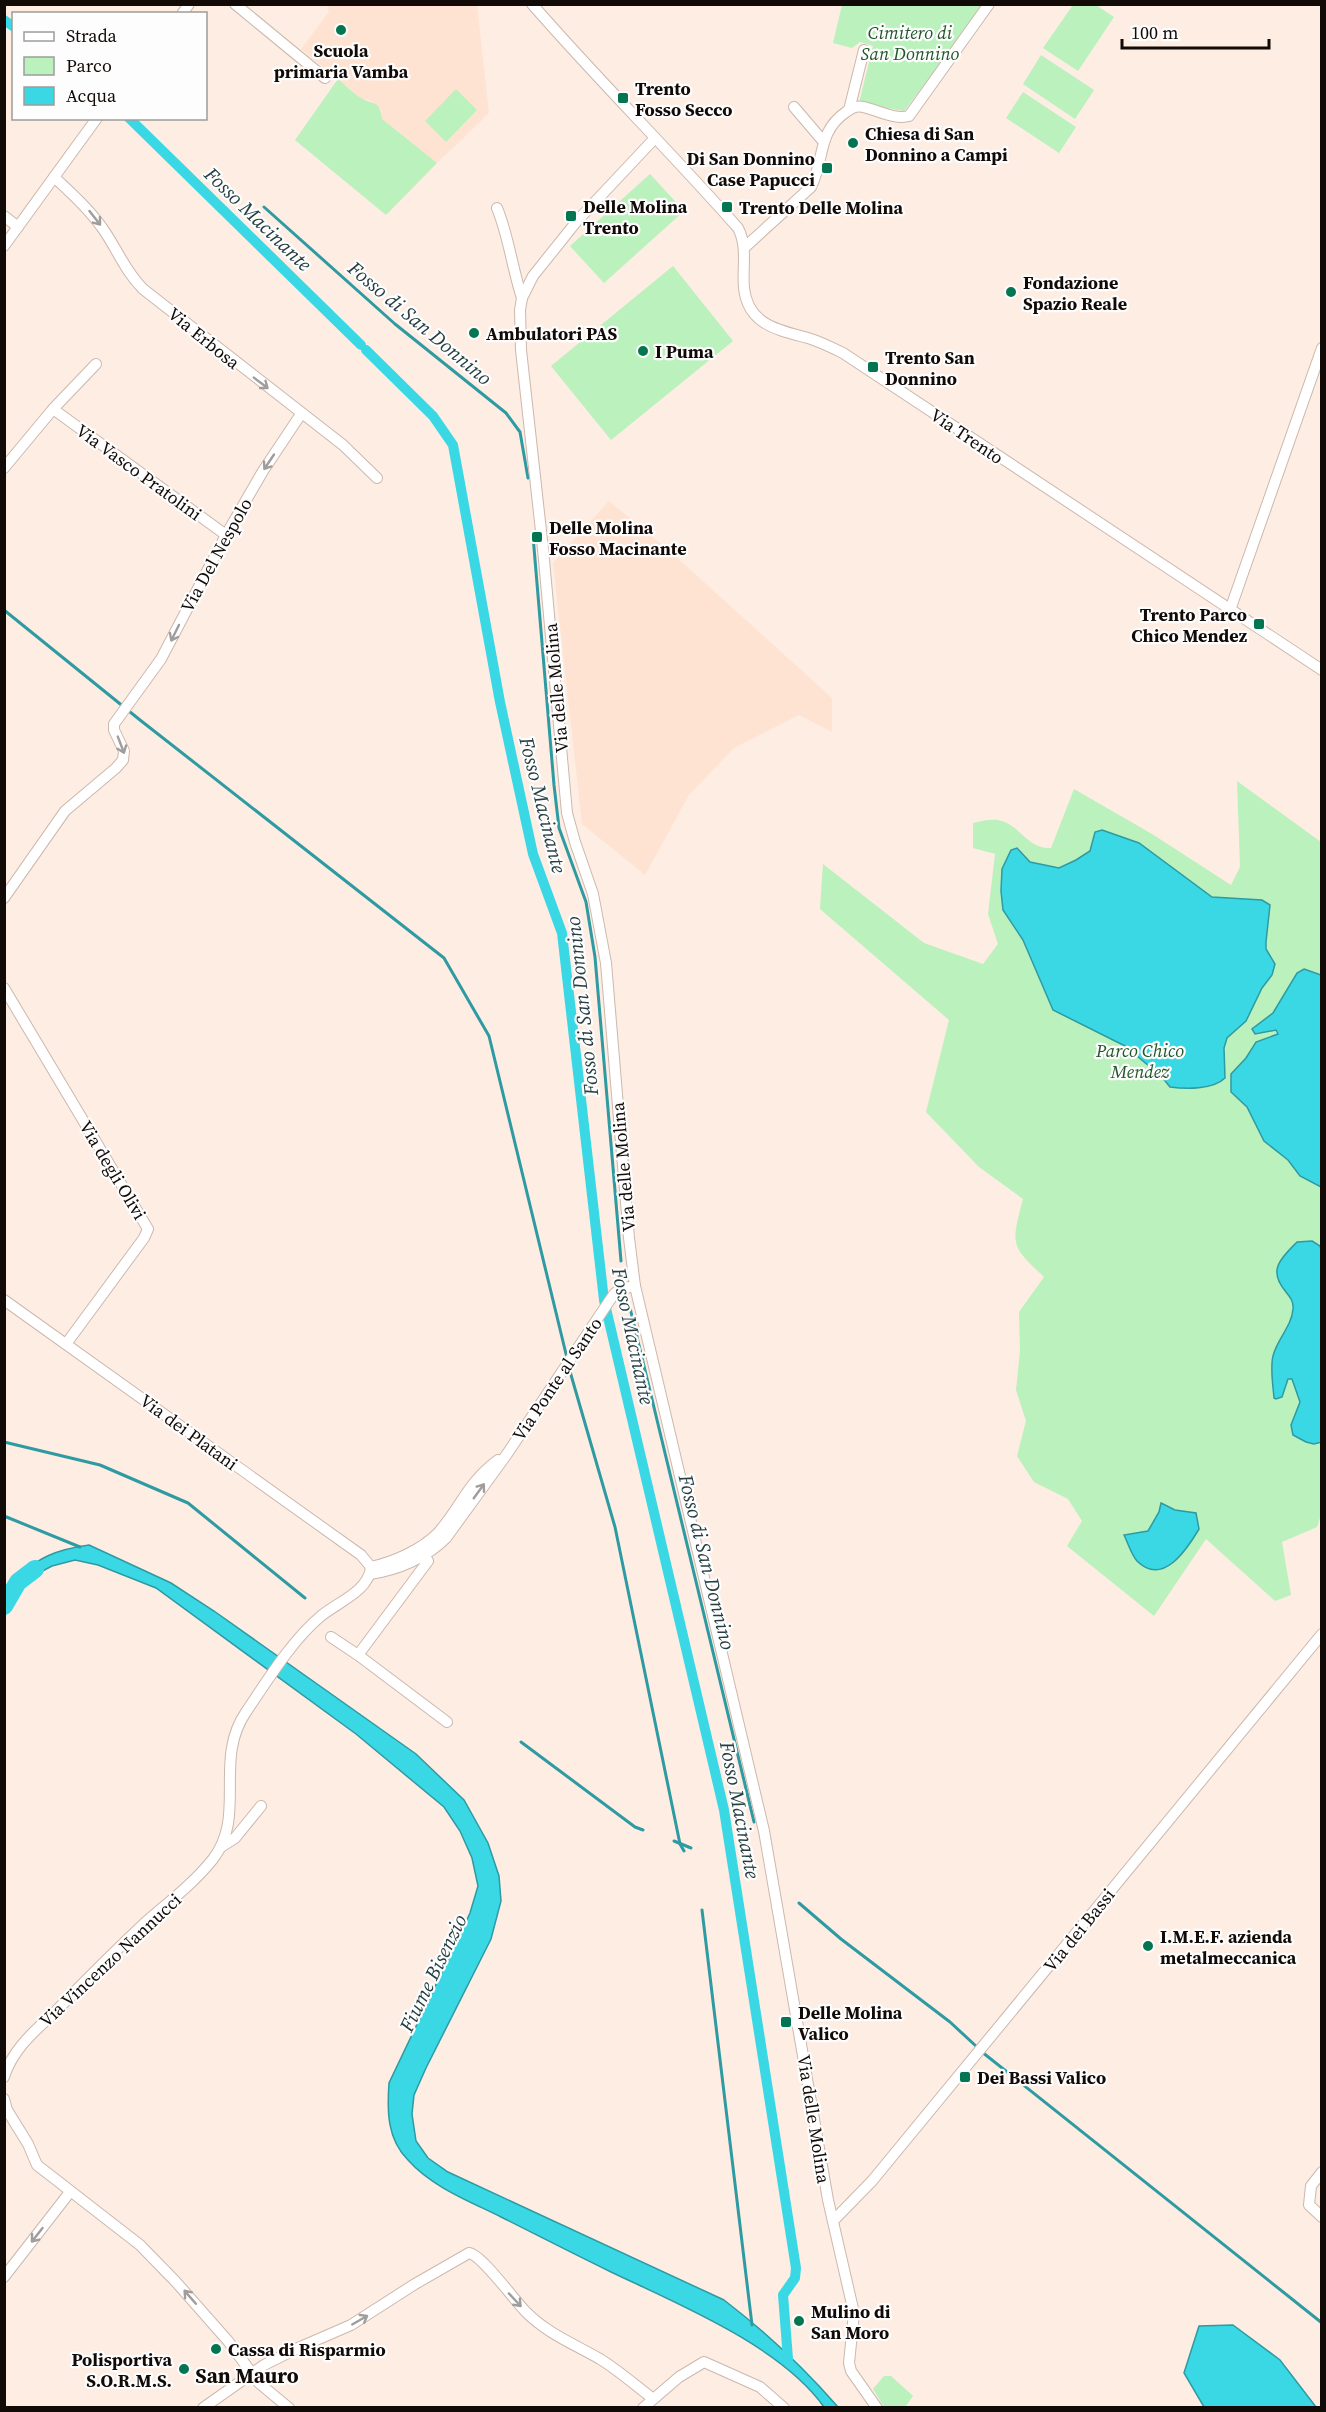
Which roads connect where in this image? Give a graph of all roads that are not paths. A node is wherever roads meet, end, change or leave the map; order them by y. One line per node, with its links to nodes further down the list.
1 (532, 4): 9 (street, Via Trento)
2 (989, 4): 7 (street)
3 (236, 5): 5 (street)
4 (864, 50): 7 (street)
5 (326, 78)
6 (794, 107): 10 (street)
7 (849, 110): 10 (street)
8 (96, 120): 11 (street)
9 (655, 138): 16 (street, Via Trento); 17 (street, Via delle Molina)
10 (823, 141): 16 (street)
11 (54, 177): 14 (street); 21 (street, Via Erbosa, one-way to 21)
12 (497, 207): 17 (street, Via delle Molina)
13 (4, 216): 14 (street)
14 (18, 227): 15 (street)
15 (4, 246)
16 (744, 248): 25 (street, Via Trento)
17 (522, 298): 29 (street, Via delle Molina)
18 (1322, 348): 25 (street)
19 (96, 364): 20 (street)
20 (53, 409): 22 (street); 24 (street, Via Vasco Pratolini)
21 (301, 414): 23 (street, Via Erbosa); 24 (street, Via Del Nespolo, one-way to 24)
22 (4, 468)
23 (377, 478)
24 (226, 535): 27 (street, Via Del Nespolo, one-way to 27)
25 (1230, 610): 26 (street, Via Trento)
26 (1322, 670)
27 (4, 898)
28 (4, 988): 31 (street, Via degli Olivi)
29 (635, 1286): 32 (street, Via Ponte al Santo); 45 (street, Via delle Molina)
30 (4, 1300): 31 (street, Via dei Platani)
31 (66, 1344): 33 (street, Via dei Platani)
32 (422, 1551): 33 (street, Via Ponte al Santo); 36 (street, Via Ponte al Santo)
33 (371, 1570): 39 (street, Via Vincenzo Nannucci)
34 (1322, 1634): 45 (street, Via dei Bassi)
35 (331, 1637): 36 (street)
36 (358, 1655): 37 (street)
37 (447, 1722)
38 (261, 1806): 39 (street, Via Vincenzo Nannucci)
39 (220, 1847): 40 (street, Via Vincenzo Nannucci)
40 (4, 2077)
41 (4, 2100): 43 (street)
42 (1322, 2172): 44 (street)
43 (70, 2192): 46 (street, one-way to 46); 47 (street, one-way to 43)
44 (1322, 2217)
45 (833, 2221): 53 (street, Via delle Molina)
46 (4, 2277)
47 (252, 2375): 48 (street, one-way to 48); 49 (street); 50 (street)
48 (652, 2398): 51 (street); 52 (street)
49 (203, 2408)
50 (289, 2408)
51 (643, 2408)
52 (784, 2408)
53 (877, 2408)

